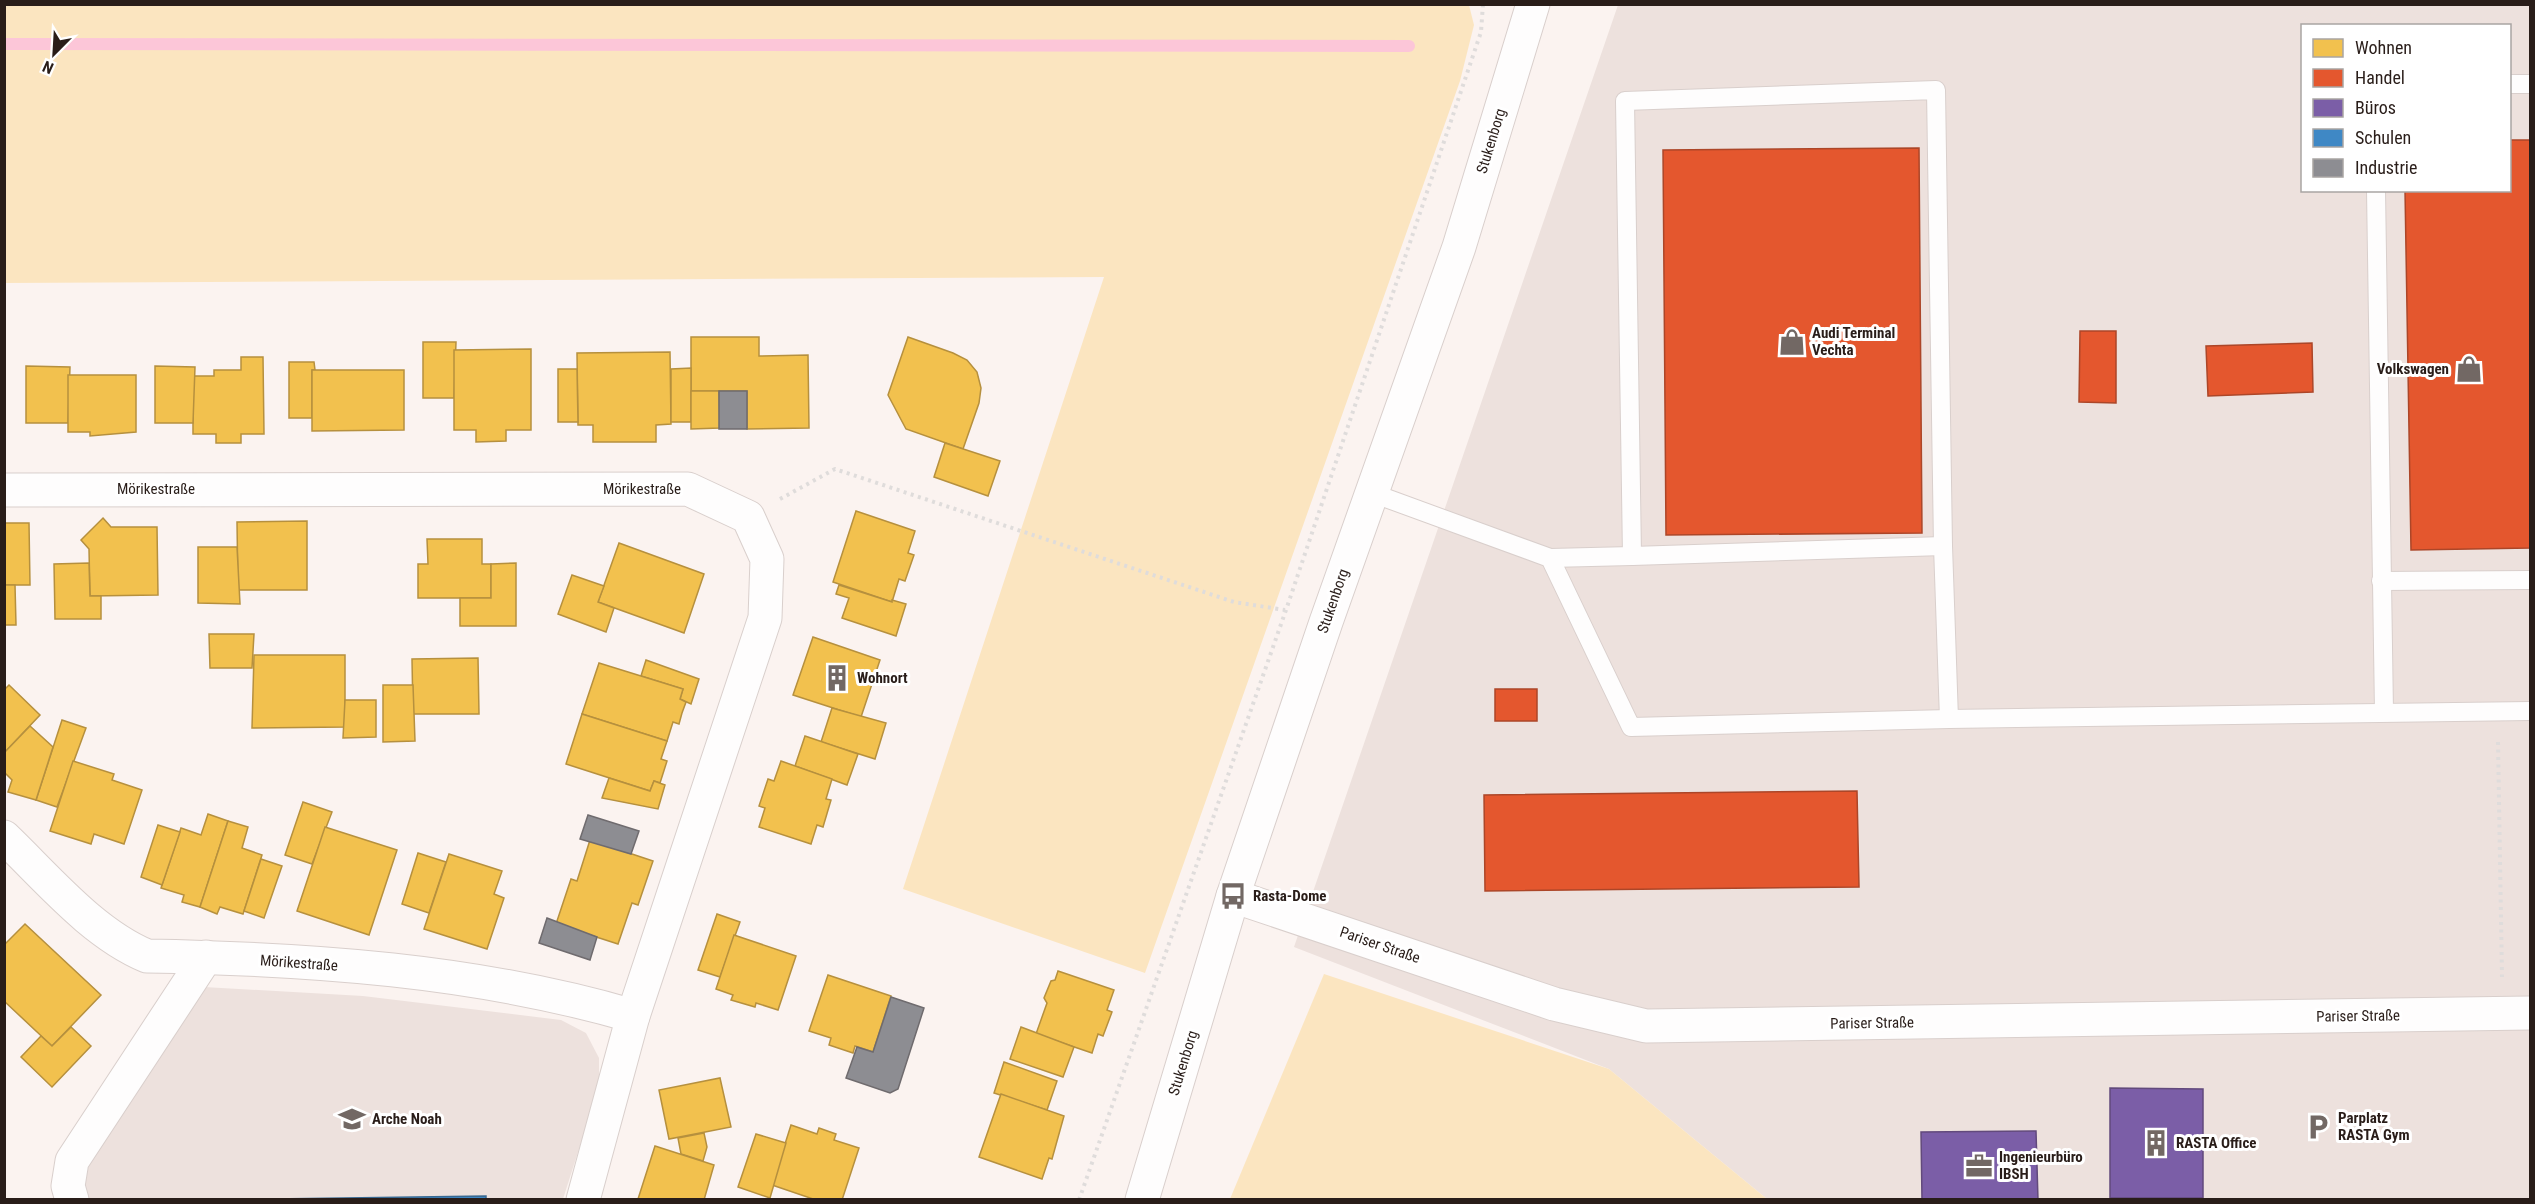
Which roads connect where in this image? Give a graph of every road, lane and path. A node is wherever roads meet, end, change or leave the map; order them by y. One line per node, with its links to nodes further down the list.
1 (1483, 4): 14 (path)
2 (1533, 4): 7 (street, Stukenborg)
3 (2511, 84): 4 (lane)
4 (2530, 84)
5 (2376, 192): 13 (lane)
6 (4, 489): 8 (street, Mörikestraße)
7 (1372, 493): 11 (lane); 15 (street, Stukenborg)
8 (748, 518): 14 (path); 24 (street)
9 (1943, 546): 10 (lane); 10 (lane); 19 (lane)
10 (1632, 556): 11 (lane)
11 (1550, 558): 19 (lane)
12 (2530, 580): 13 (lane)
13 (2381, 581): 18 (lane)
14 (1286, 610): 15 (path); 27 (path)
15 (1326, 622): 21 (street, Stukenborg)
16 (2498, 711): 17 (lane); 18 (lane); 23 (path)
17 (2530, 711)
18 (2384, 712): 19 (lane)
19 (1948, 719)
20 (4, 837): 22 (street, Mörikestraße)
21 (1233, 896): 23 (street, Pariser Straße); 28 (street, Stukenborg)
22 (206, 957): 24 (street, Mörikestraße); 25 (street)
23 (2517, 1013)
24 (633, 1016): 26 (street)
25 (72, 1200)
26 (583, 1200)
27 (1078, 1200)
28 (1142, 1200)

